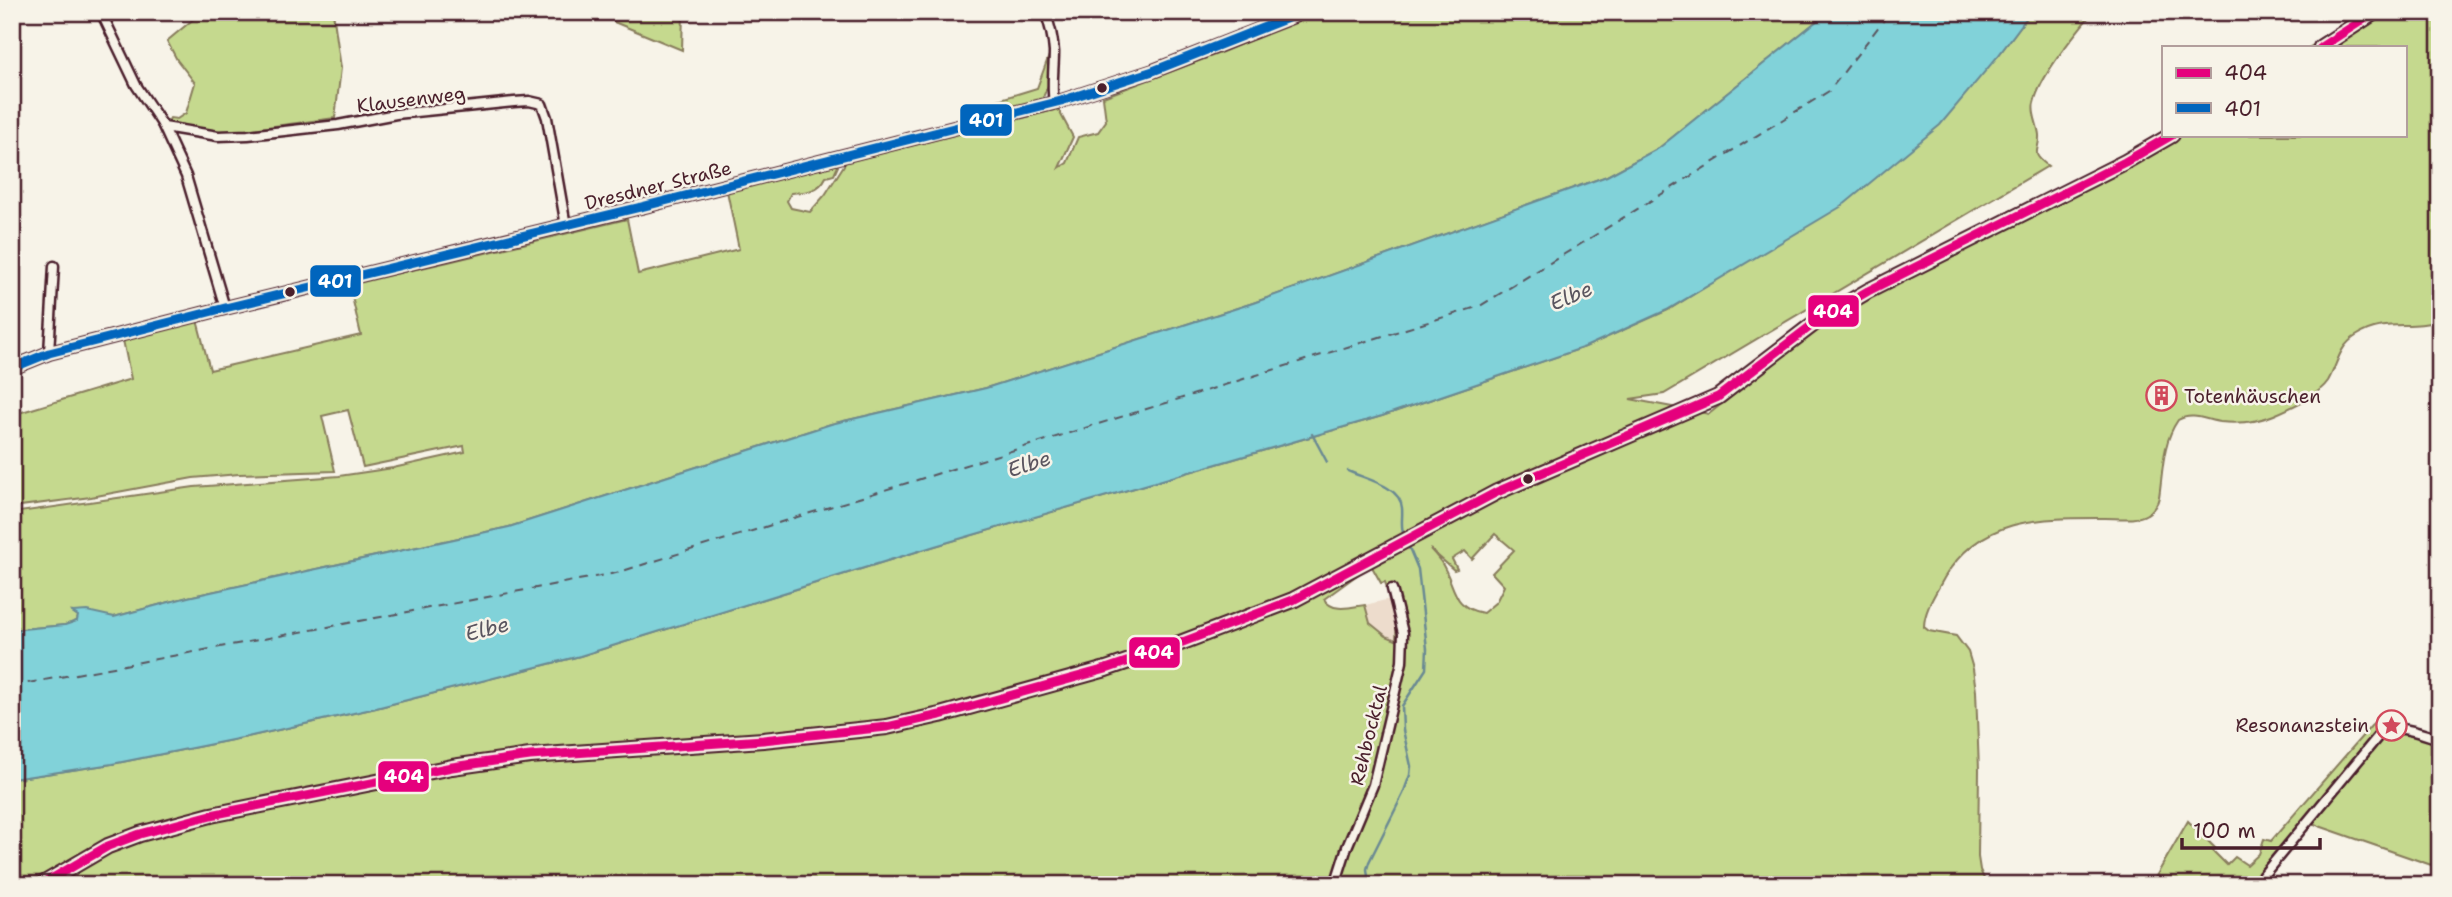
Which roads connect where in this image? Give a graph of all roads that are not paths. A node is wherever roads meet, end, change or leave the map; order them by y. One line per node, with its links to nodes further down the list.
1 (101, 12): 7 (street)
2 (1045, 12): 6 (street)
3 (1304, 12): 6 (main road, Dresdner Straße)
4 (2375, 12): 5 (main road)
5 (2323, 46)
6 (1054, 103): 9 (main road, Dresdner Straße)
7 (162, 124): 9 (street, Klausenweg); 11 (street)
8 (2170, 136): 16 (main road)
9 (566, 226): 11 (main road, Dresdner Straße)
10 (54, 266): 12 (street)
11 (225, 308): 12 (main road, Dresdner Straße)
12 (49, 353): 13 (main road, Dresdner Straße)
13 (12, 368)
14 (1392, 589): 17 (street, Rehbocktal)
15 (2440, 739): 18 (street)
16 (41, 885)
17 (1335, 885)
18 (2255, 885)

